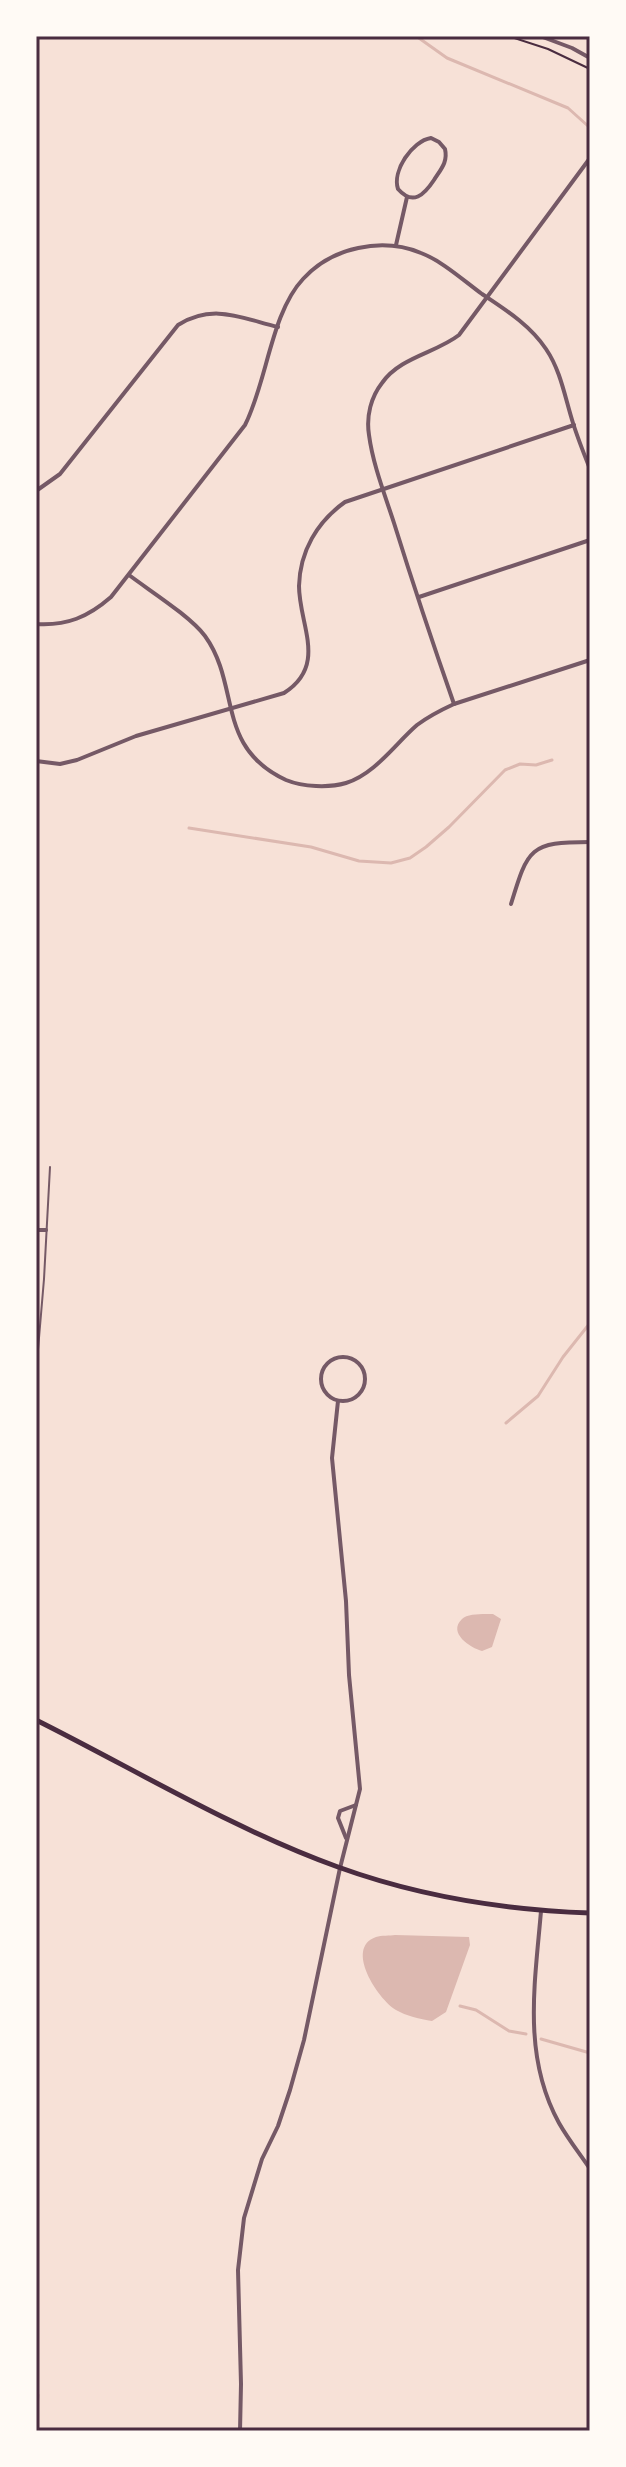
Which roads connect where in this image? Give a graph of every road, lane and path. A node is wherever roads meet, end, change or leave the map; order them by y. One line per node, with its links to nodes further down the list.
1 (508, 36): 5 (path)
2 (540, 36): 3 (street)
3 (558, 39): 4 (street)
4 (590, 58)
5 (590, 69)
6 (590, 158): 9 (street)
7 (407, 197): 7 (street); 8 (street)
8 (395, 246): 9 (street); 10 (street)
9 (488, 297): 11 (street); 13 (street)
10 (278, 327): 14 (street); 16 (street)
11 (574, 425): 12 (street); 13 (street)
12 (590, 469)
13 (383, 489): 17 (street); 21 (street)
14 (36, 491)
15 (590, 540): 17 (street)
16 (129, 575): 18 (street); 21 (street)
17 (419, 597): 20 (street)
18 (36, 624)
19 (590, 660): 20 (street)
20 (454, 704): 21 (street)
21 (230, 709): 22 (street)
22 (36, 761)
23 (590, 842): 24 (street)
24 (511, 904)
25 (50, 1167): 27 (lane)
26 (36, 1230): 27 (street)
27 (46, 1230): 28 (lane)
28 (36, 1373)
29 (338, 1401): 29 (street); 31 (street)
30 (36, 1720): 33 (main road)
31 (356, 1805): 32 (street); 32 (street)
32 (347, 1840): 33 (street)
33 (340, 1868): 34 (main road); 37 (street)
34 (541, 1911): 35 (main road); 36 (street)
35 (590, 1913)
36 (590, 2169)
37 (240, 2431)

